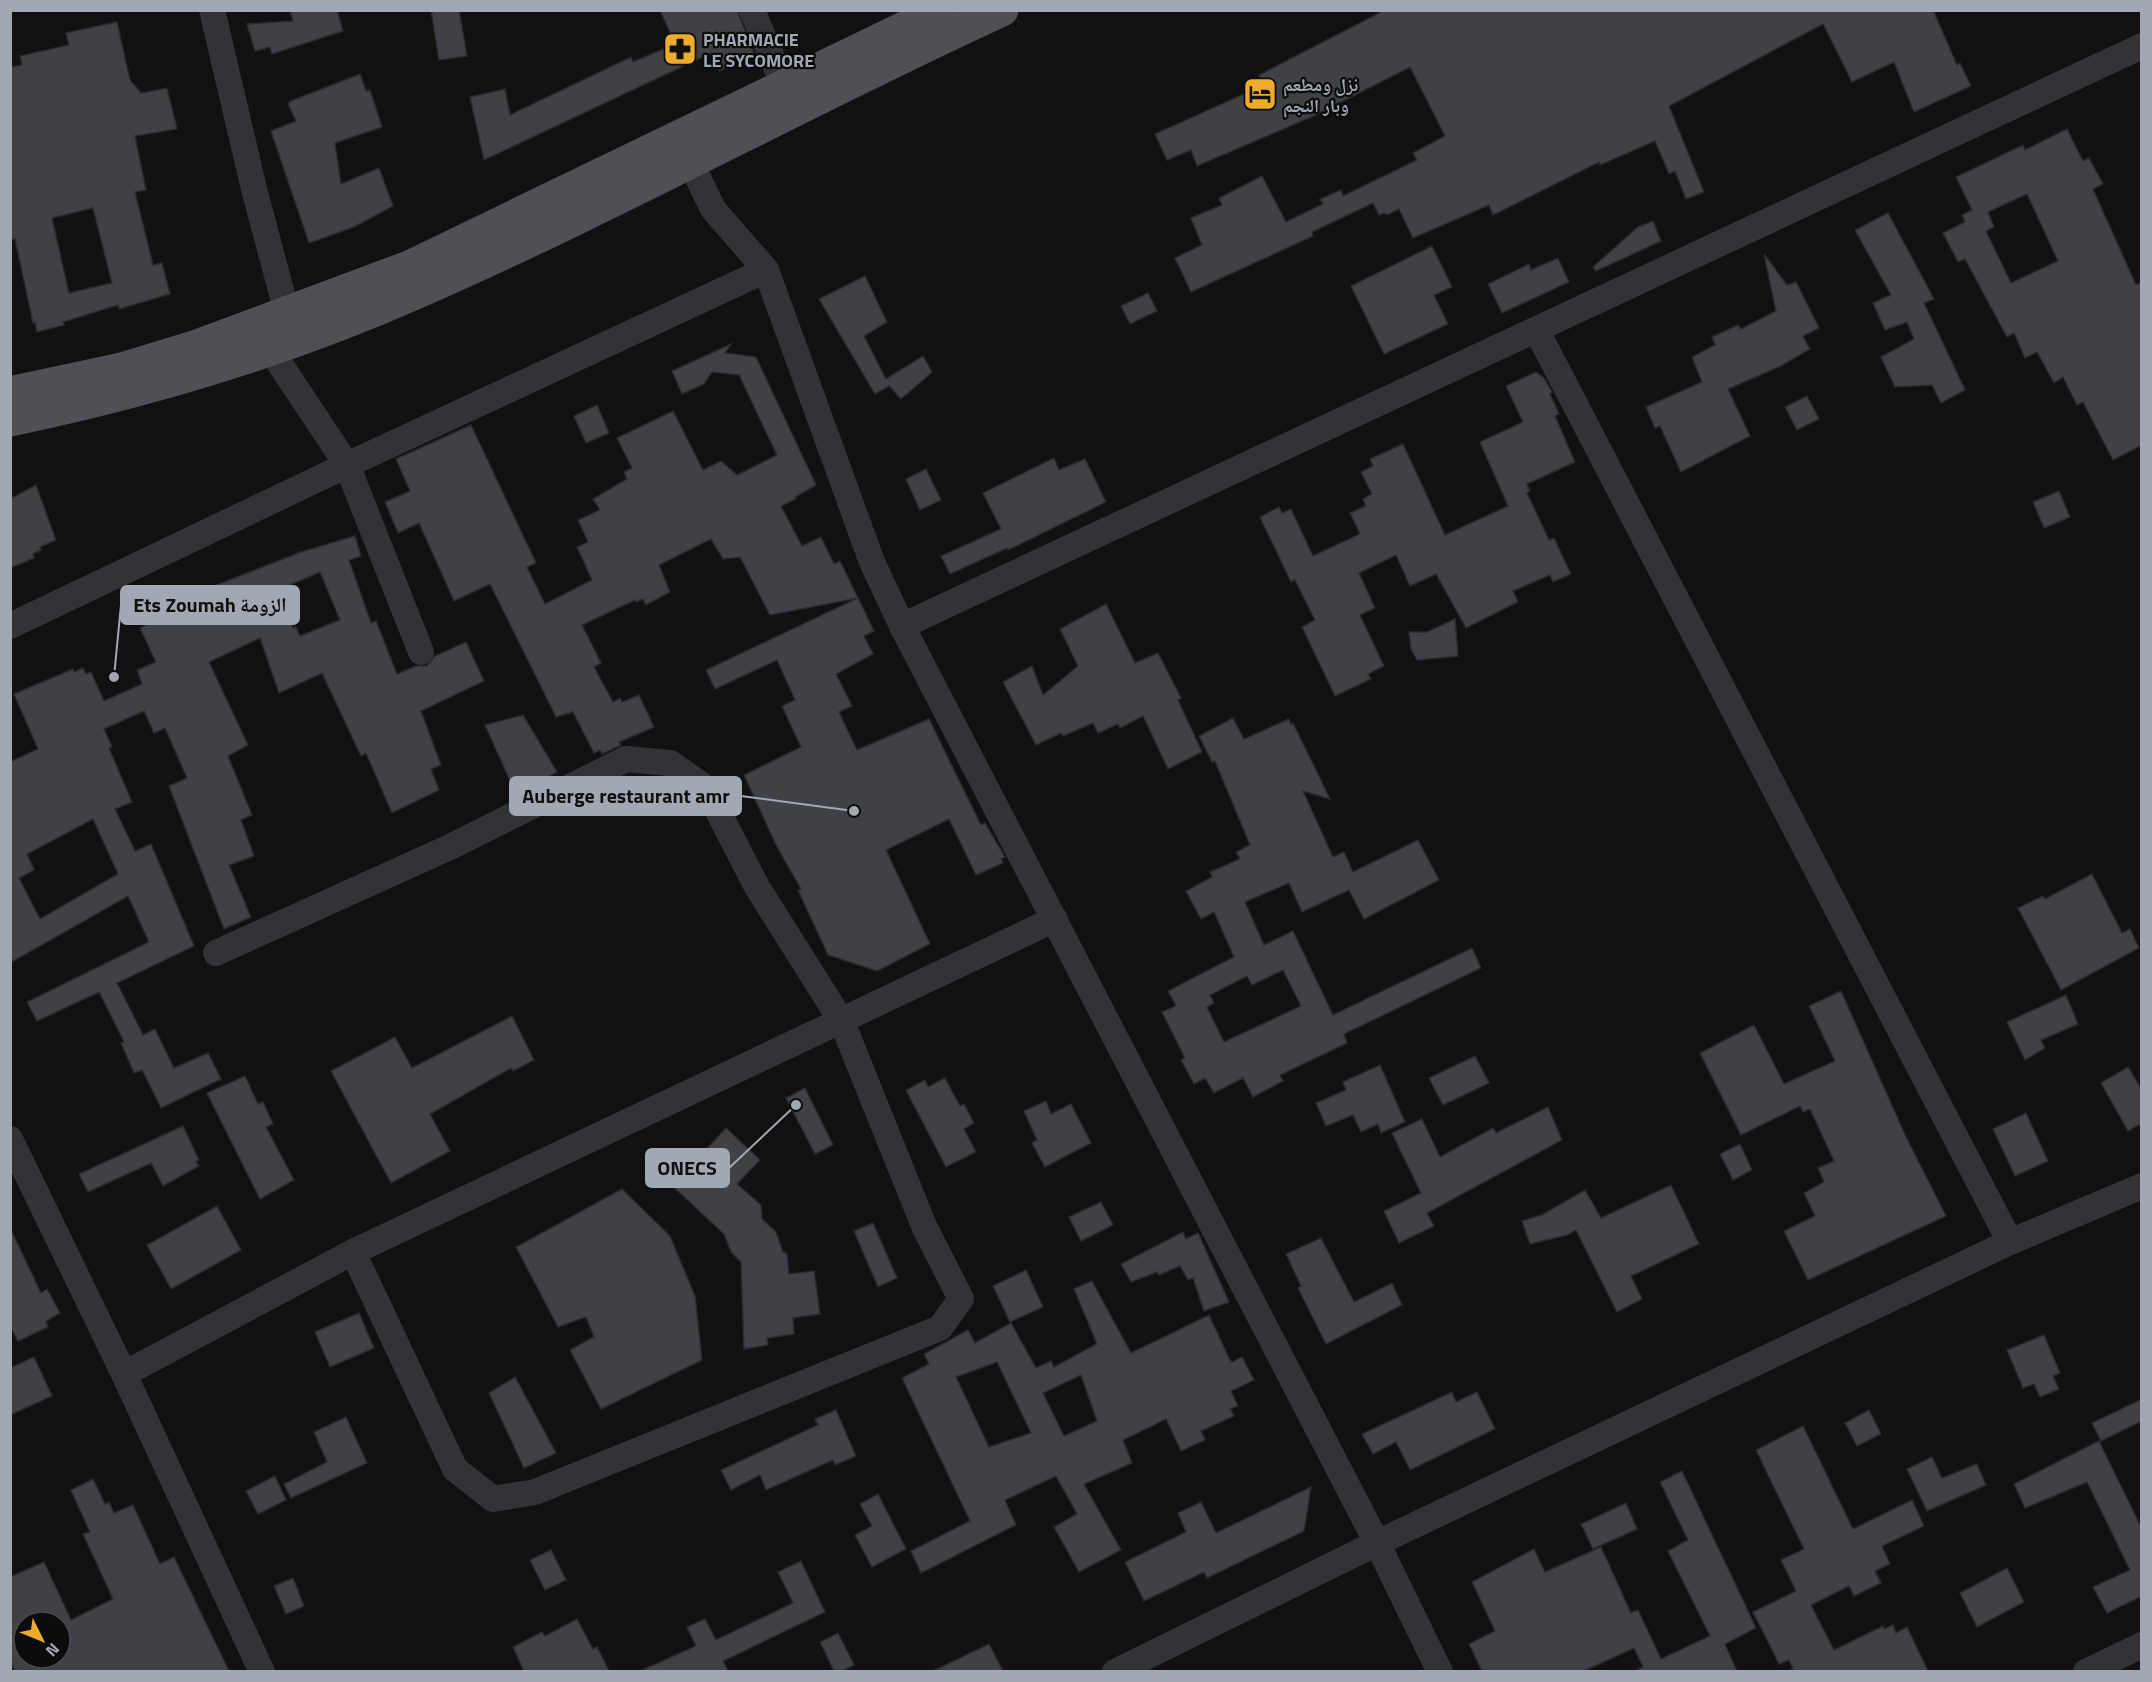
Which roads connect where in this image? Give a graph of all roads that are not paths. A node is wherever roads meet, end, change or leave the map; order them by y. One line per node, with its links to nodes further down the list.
1 (212, 10): 9 (street)
2 (752, 10): 6 (street)
3 (941, 10): 6 (main road)
4 (1002, 10): 7 (main road)
5 (2142, 46): 10 (street)
6 (784, 86): 7 (main road)
7 (685, 149): 8 (street); 9 (main road); 11 (main road)
8 (766, 270): 14 (street); 16 (street)
9 (287, 313): 12 (main road)
10 (1537, 331): 16 (street); 23 (street)
11 (270, 349): 13 (main road); 14 (street)
12 (10, 393)
13 (10, 420)
14 (347, 465): 15 (street); 17 (street)
15 (10, 626)
16 (903, 626): 18 (street)
17 (421, 652)
18 (1055, 919): 20 (street); 26 (street)
19 (216, 953): 20 (street)
20 (842, 1022): 24 (street); 24 (street)
21 (10, 1139): 25 (street)
22 (2142, 1186): 23 (street)
23 (2010, 1242): 26 (street)
24 (353, 1252): 25 (street)
25 (124, 1374): 28 (street)
26 (1377, 1543): 29 (street); 30 (street)
27 (2142, 1645): 31 (street)
28 (262, 1671)
29 (1115, 1671)
30 (1440, 1671)
31 (2086, 1671)

